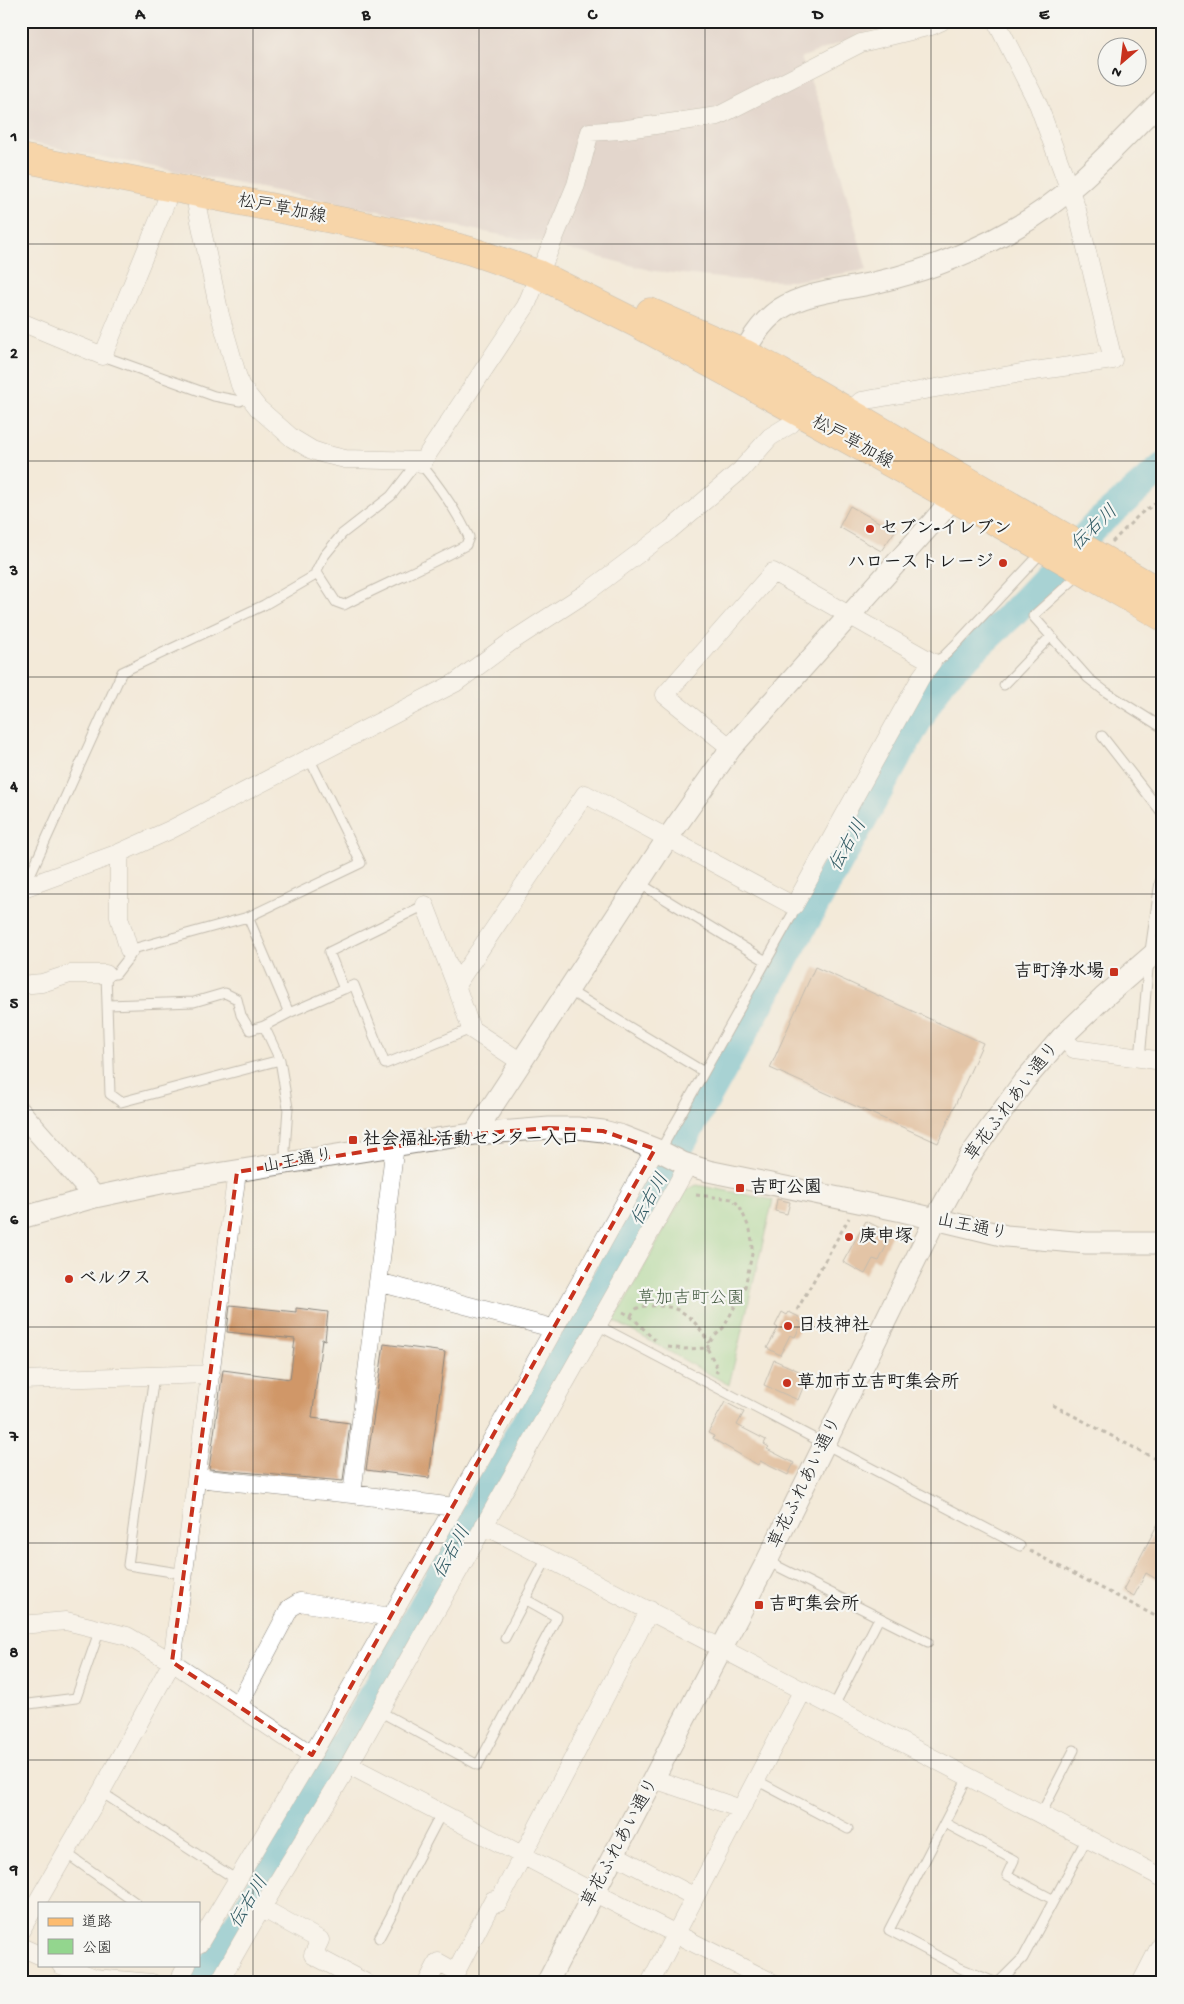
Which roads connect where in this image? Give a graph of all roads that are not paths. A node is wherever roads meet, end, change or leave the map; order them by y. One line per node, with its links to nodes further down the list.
1 (942, 21): 8 (street)
2 (996, 21): 6 (street)
3 (1163, 99): 6 (street)
4 (21, 158): 5 (main road, 松戸草加線)
5 (168, 187): 7 (main road, 松戸草加線); 10 (street)
6 (1070, 191): 11 (street); 14 (street)
7 (200, 194): 8 (main road, 松戸草加線); 12 (street)
8 (538, 274): 11 (main road, 松戸草加線); 15 (street)
9 (21, 322): 10 (street)
10 (102, 356): 12 (lane)
11 (738, 364): 13 (main road, 松戸草加線); 14 (main road, 松戸草加線)
12 (248, 396): 15 (street)
13 (798, 412): 16 (main road, 松戸草加線); 29 (street)
14 (849, 412): 16 (main road, 松戸草加線)
15 (421, 462): 19 (lane); 19 (lane)
16 (956, 487): 17 (main road, 松戸草加線); 21 (street)
17 (1050, 541): 18 (main road, 松戸草加線); 24 (lane)
18 (1096, 559): 20 (main road, 松戸草加線); 22 (main road, 松戸草加線); 23 (lane)
19 (316, 571): 35 (lane)
20 (1163, 594)
21 (848, 616): 24 (street); 28 (street); 28 (street)
22 (1163, 618)
23 (1050, 636): 25 (lane); 26 (lane)
24 (932, 662): 37 (street)
25 (1004, 685)
26 (1163, 728)
27 (1102, 736): 30 (lane)
28 (731, 748): 31 (street)
29 (309, 758): 32 (street); 38 (lane)
30 (1163, 814)
31 (667, 839): 34 (street); 37 (street); 44 (street)
32 (119, 853): 35 (street); 39 (street)
33 (1163, 877): 40 (lane)
34 (639, 882): 41 (lane); 46 (street)
35 (23, 887)
36 (425, 904): 44 (street); 45 (lane)
37 (794, 906): 41 (lane)
38 (248, 917): 39 (lane); 48 (lane)
39 (129, 950): 42 (lane)
40 (1156, 952): 51 (street, 草花ふれあい通り); 52 (lane)
41 (766, 961): 56 (lane)
42 (106, 974): 43 (street); 47 (lane)
43 (21, 985)
44 (456, 985): 50 (street)
45 (344, 988): 48 (lane); 50 (lane)
46 (567, 989): 55 (street); 56 (lane)
47 (108, 1005): 49 (lane); 53 (lane)
48 (289, 1013): 49 (lane)
49 (264, 1026): 53 (lane)
50 (471, 1029): 55 (street)
51 (1062, 1037): 52 (street); 66 (street, 草花ふれあい通り)
52 (1140, 1058): 54 (street)
53 (280, 1060): 61 (lane)
54 (1163, 1061)
55 (521, 1062): 58 (street)
56 (704, 1072): 60 (lane)
57 (21, 1113): 64 (street)
58 (474, 1134): 59 (street, 山王通り); 60 (street, 山王通り)
59 (395, 1145): 61 (street, 山王通り); 68 (street)
60 (660, 1151): 62 (street, 山王通り); 70 (street)
61 (287, 1164): 63 (street, 山王通り)
62 (686, 1164): 66 (street, 山王通り); 69 (street)
63 (237, 1172): 64 (street, 山王通り); 71 (street)
64 (95, 1197): 65 (street, 山王通り)
65 (21, 1218)
66 (935, 1220): 67 (street, 山王通り); 74 (street, 草花ふれあい通り)
67 (1163, 1243)
68 (378, 1282): 70 (street); 76 (street)
69 (599, 1326): 74 (lane); 78 (street)
70 (554, 1330): 77 (street)
71 (211, 1374): 72 (street); 75 (street)
72 (154, 1376): 73 (street); 82 (lane)
73 (21, 1380)
74 (825, 1445): 79 (lane); 81 (street, 草花ふれあい通り)
75 (197, 1478): 76 (street); 82 (street)
76 (352, 1494): 77 (street)
77 (454, 1508): 85 (street)
78 (484, 1525): 80 (street); 97 (street)
79 (1020, 1546)
80 (547, 1558): 83 (lane); 84 (street)
81 (767, 1561): 86 (lane); 91 (street, 草花ふれあい通り)
82 (185, 1574): 92 (street)
83 (526, 1600): 89 (lane); 97 (lane)
84 (650, 1610): 91 (street); 112 (street)
85 (390, 1617): 95 (street); 99 (street)
86 (879, 1618): 90 (lane); 96 (lane)
87 (21, 1626): 88 (street)
88 (100, 1630): 92 (street); 94 (lane)
89 (505, 1638)
90 (928, 1642)
91 (722, 1649): 93 (street); 102 (street, 草花ふれあい通り)
92 (172, 1662): 95 (street); 104 (street)
93 (802, 1690): 96 (street); 103 (street)
94 (21, 1705)
95 (238, 1706): 99 (street)
96 (834, 1706): 101 (street)
97 (379, 1712): 100 (street)
98 (1074, 1750): 107 (lane)
99 (312, 1755): 115 (street)
100 (349, 1765): 106 (street); 120 (street)
101 (968, 1777): 107 (street); 108 (lane)
102 (654, 1779): 105 (street); 113 (street, 草花ふれあい通り)
103 (756, 1780): 105 (street); 109 (lane)
104 (101, 1792): 111 (street); 115 (lane)
105 (741, 1809): 117 (street)
106 (441, 1814): 112 (street); 123 (lane)
107 (1041, 1814): 110 (street)
108 (945, 1823): 118 (lane); 138 (lane)
109 (848, 1829)
110 (1087, 1838): 114 (street); 118 (lane)
111 (66, 1853): 119 (lane); 121 (street)
112 (522, 1855): 116 (street); 135 (street)
113 (615, 1855): 116 (street, 草花ふれあい通り); 117 (street)
114 (1163, 1878)
115 (237, 1880): 125 (street)
116 (595, 1894): 122 (street); 136 (street, 草花ふれあい通り)
117 (695, 1897): 122 (street)
118 (1054, 1900): 138 (lane)
119 (135, 1902)
120 (262, 1908): 133 (street); 134 (street)
121 (21, 1930)
122 (676, 1934): 130 (street); 137 (street)
123 (380, 1938)
124 (1163, 1940): 139 (street)
125 (200, 1942)
126 (21, 1947): 127 (street)
127 (38, 1955)
128 (64, 1966): 131 (street)
129 (186, 1966): 132 (street)
130 (762, 1980)
131 (152, 1983)
132 (178, 1983)
133 (219, 1983)
134 (366, 1983)
135 (427, 1983)
136 (548, 1983)
137 (650, 1983)
138 (998, 1983)
139 (1141, 1983)

